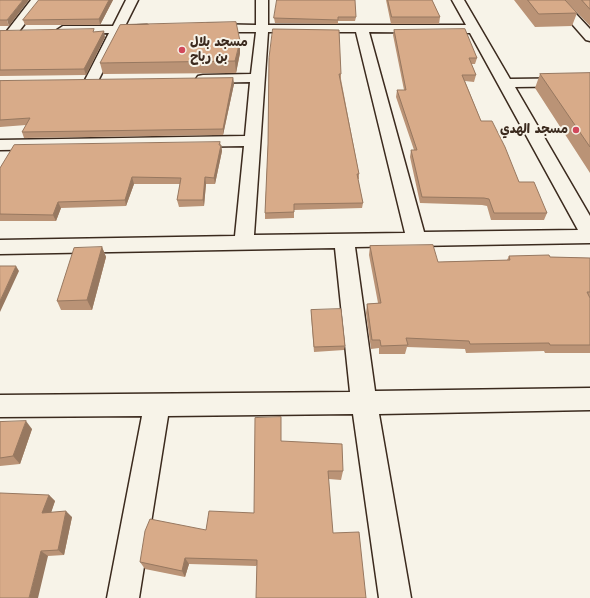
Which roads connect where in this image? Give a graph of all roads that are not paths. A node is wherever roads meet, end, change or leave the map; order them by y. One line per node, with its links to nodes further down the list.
1 (37, 0): 14 (street)
2 (132, 0): 9 (street)
3 (262, 0): 7 (street)
4 (458, 0): 8 (street)
5 (557, 0): 16 (street)
6 (193, 28): 7 (street)
7 (262, 28): 12 (street); 17 (street)
8 (474, 28): 12 (street); 23 (street)
9 (116, 29): 10 (street); 11 (street); 20 (street)
10 (162, 29)
11 (53, 30)
12 (362, 30): 28 (street)
13 (0, 31): 14 (street)
14 (13, 31): 15 (street)
15 (29, 31)
16 (590, 37)
17 (256, 78): 18 (street); 24 (street)
18 (186, 79)
19 (77, 80): 20 (street)
20 (92, 80): 21 (street)
21 (108, 80)
22 (590, 82): 23 (street)
23 (504, 83): 26 (street)
24 (252, 141): 25 (street); 30 (street)
25 (0, 145)
26 (590, 233)
27 (590, 236): 28 (street)
28 (416, 239): 29 (street)
29 (344, 241): 30 (street); 33 (street)
30 (244, 242): 31 (street)
31 (0, 247)
32 (590, 399): 33 (street)
33 (364, 403): 35 (street); 37 (street)
34 (0, 406): 35 (street)
35 (157, 406): 36 (street)
36 (123, 598)
37 (395, 598)

